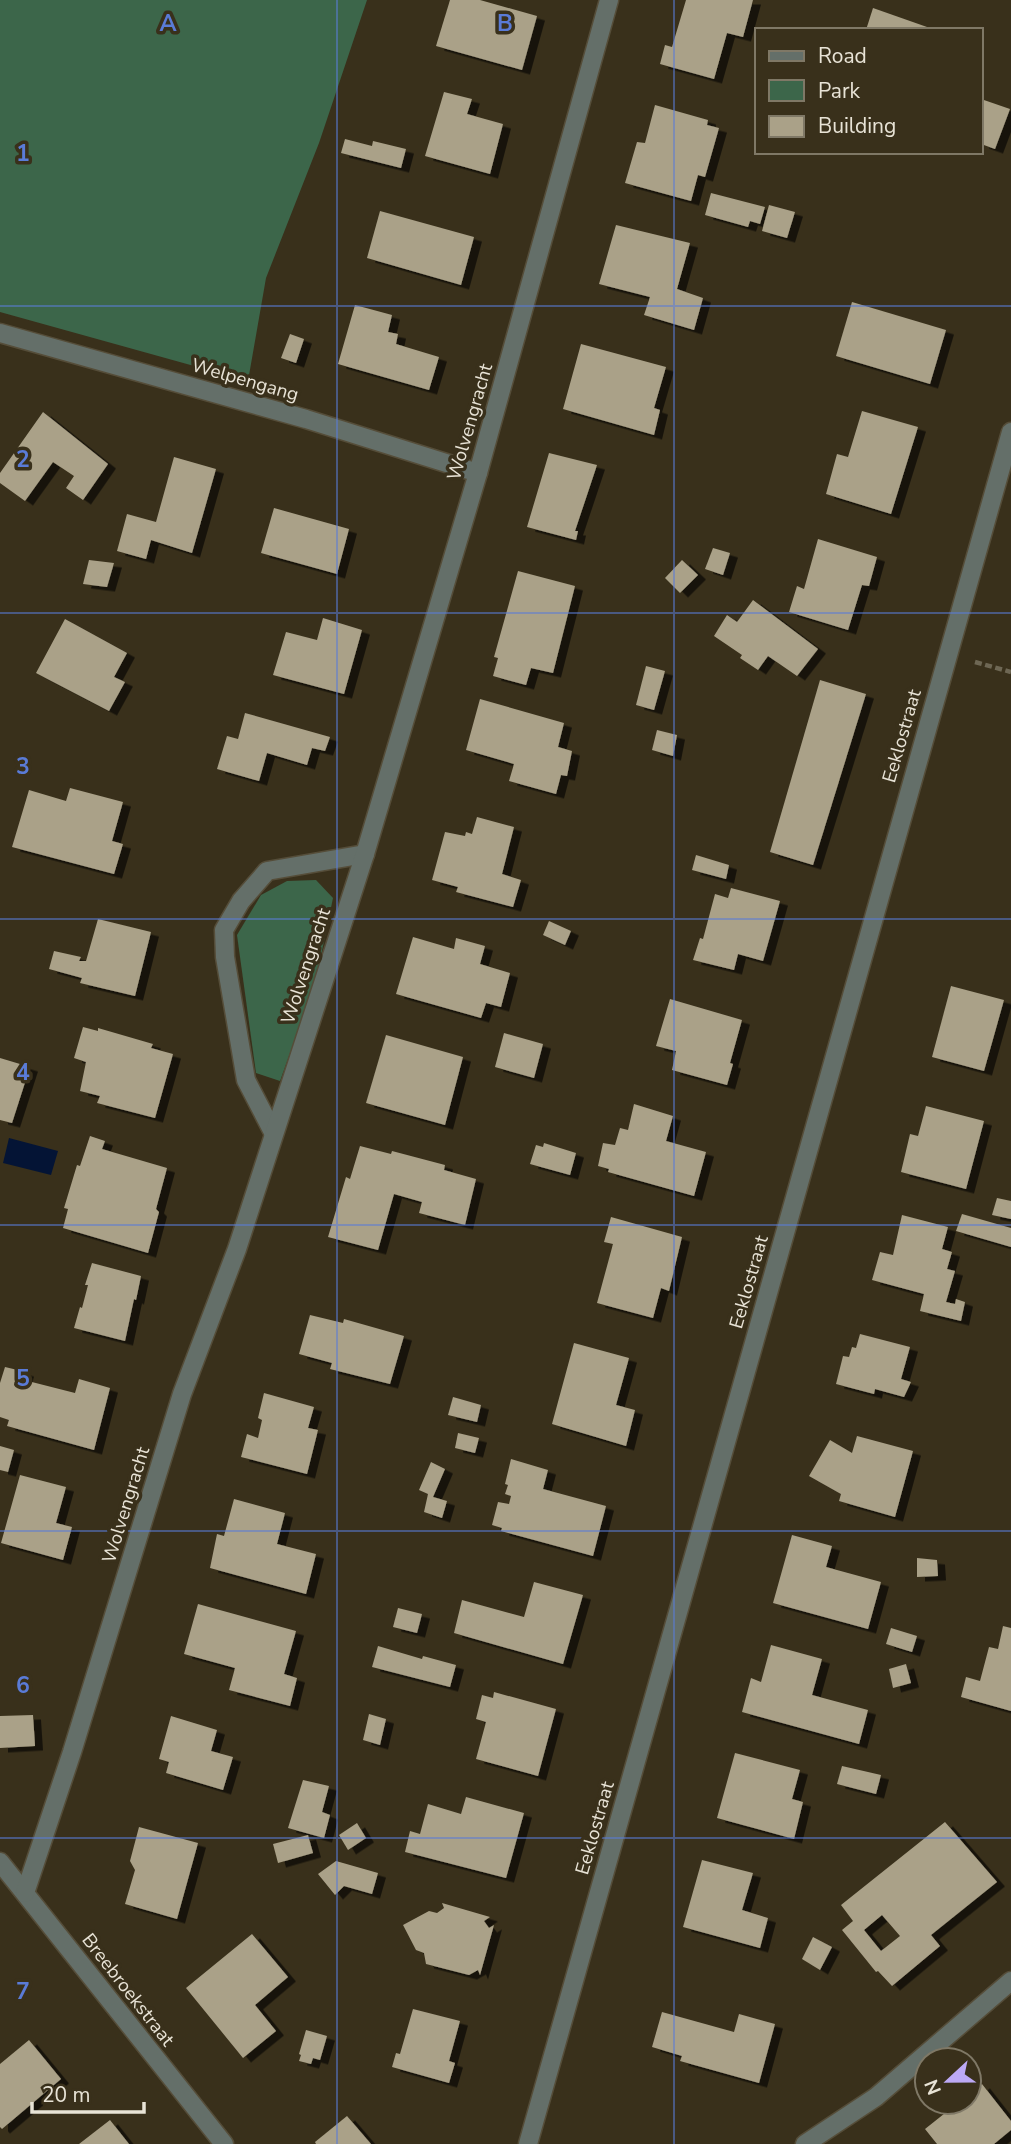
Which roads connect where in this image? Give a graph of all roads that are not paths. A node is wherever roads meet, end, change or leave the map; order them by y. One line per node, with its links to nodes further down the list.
1 (609, 0): 4 (street, Wolvengracht)
2 (0, 333): 4 (street, Welpengang)
3 (1011, 432): 10 (street, Eeklostraat)
4 (478, 473): 5 (street, Wolvengracht)
5 (365, 854): 6 (street, Wolvengracht); 6 (street)
6 (273, 1132): 8 (street, Wolvengracht)
7 (0, 1862): 8 (street, Breebroekstraat)
8 (25, 1893): 11 (street, Breebroekstraat)
9 (1011, 1981): 12 (street)
10 (533, 2143)
11 (224, 2144)
12 (805, 2144)

